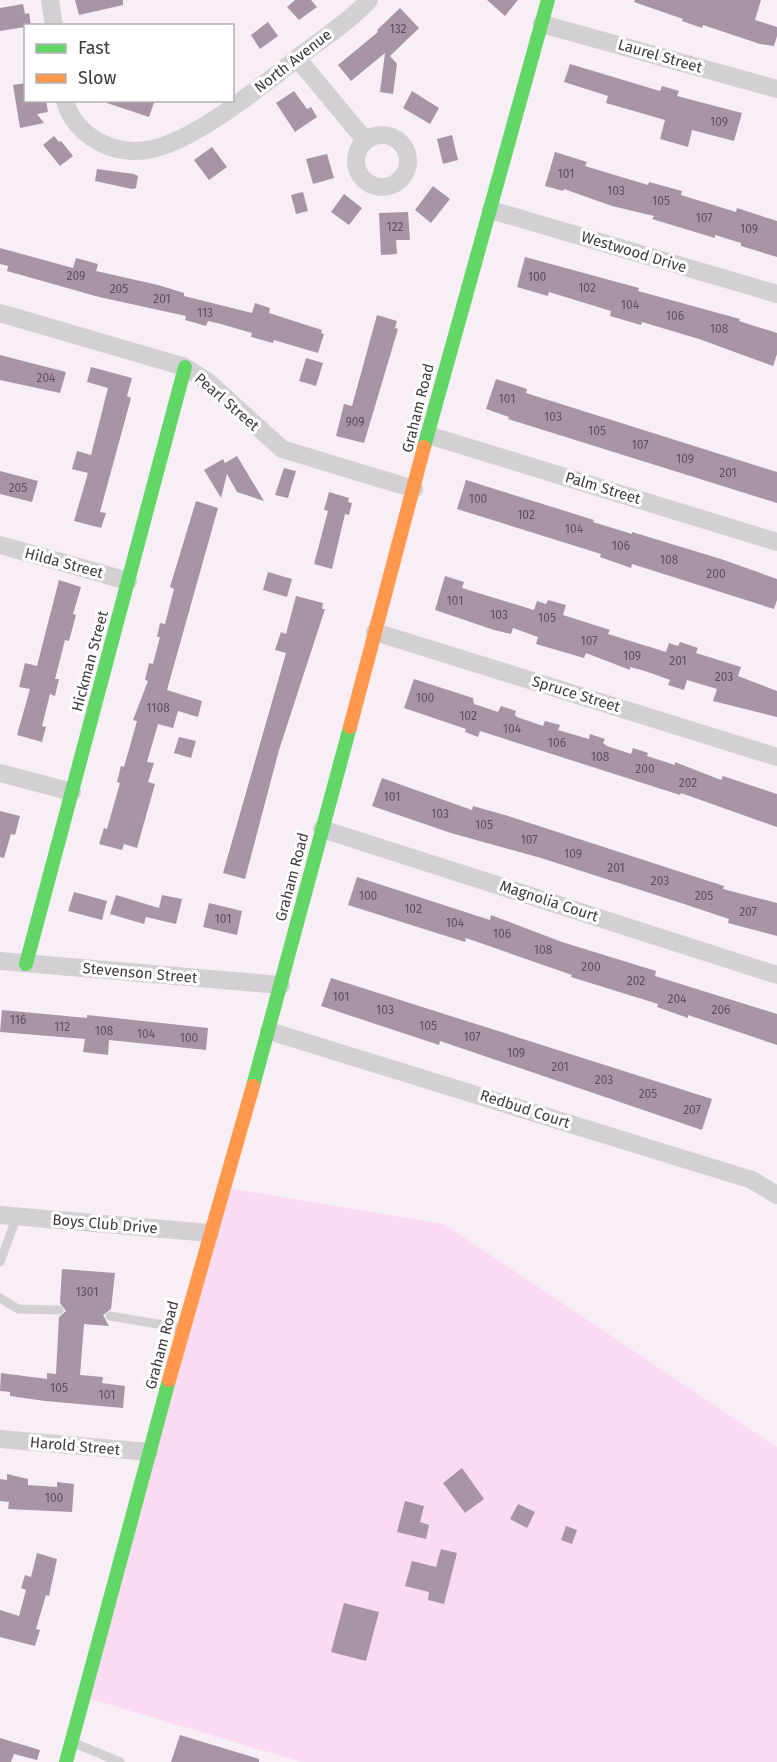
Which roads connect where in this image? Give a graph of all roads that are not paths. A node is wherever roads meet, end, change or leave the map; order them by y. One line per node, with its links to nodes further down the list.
1 (50, 0): 4 (street)
2 (369, 0): 6 (street, North Avenue)
3 (548, 0): 5 (main road, Graham Road)
4 (54, 24)
5 (542, 24): 7 (street, Laurel Street); 10 (main road, Graham Road)
6 (297, 58): 8 (street, North Avenue); 9 (street)
7 (777, 89)
8 (66, 102)
9 (365, 140)
10 (491, 210): 11 (street, Westwood Drive); 14 (main road, Graham Road)
11 (777, 294)
12 (0, 313): 13 (street, Pearl Street)
13 (185, 367): 15 (street, Pearl Street); 18 (main road, Hickman Street)
14 (428, 435): 15 (main road, Graham Road); 16 (street, Palm Street)
15 (414, 489): 19 (main road, Graham Road)
16 (777, 542)
17 (0, 545): 18 (street, Hilda Street)
18 (128, 580): 22 (main road, Hickman Street)
19 (375, 632): 20 (street, Spruce Street); 23 (main road, Graham Road)
20 (777, 756)
21 (0, 773): 22 (street)
22 (72, 792): 25 (main road, Hickman Street)
23 (322, 829): 26 (street, Magnolia Court); 27 (main road, Graham Road)
24 (0, 961): 25 (street, Stevenson Street)
25 (26, 964): 27 (street, Stevenson Street)
26 (777, 975)
27 (281, 985): 28 (main road, Graham Road)
28 (269, 1030): 29 (street, Redbud Court); 31 (main road, Graham Road)
29 (777, 1195)
30 (9, 1215): 31 (street, Boys Club Drive); 32 (lane)
31 (210, 1233): 36 (main road, Graham Road)
32 (0, 1262)
33 (0, 1298): 34 (lane)
34 (59, 1310)
35 (110, 1316): 36 (lane)
36 (183, 1329): 38 (main road, Graham Road)
37 (0, 1439): 38 (street, Harold Street)
38 (149, 1452): 39 (main road, Graham Road)
39 (71, 1743): 40 (main road, Graham Road); 41 (lane)
40 (66, 1762)
41 (120, 1762)

